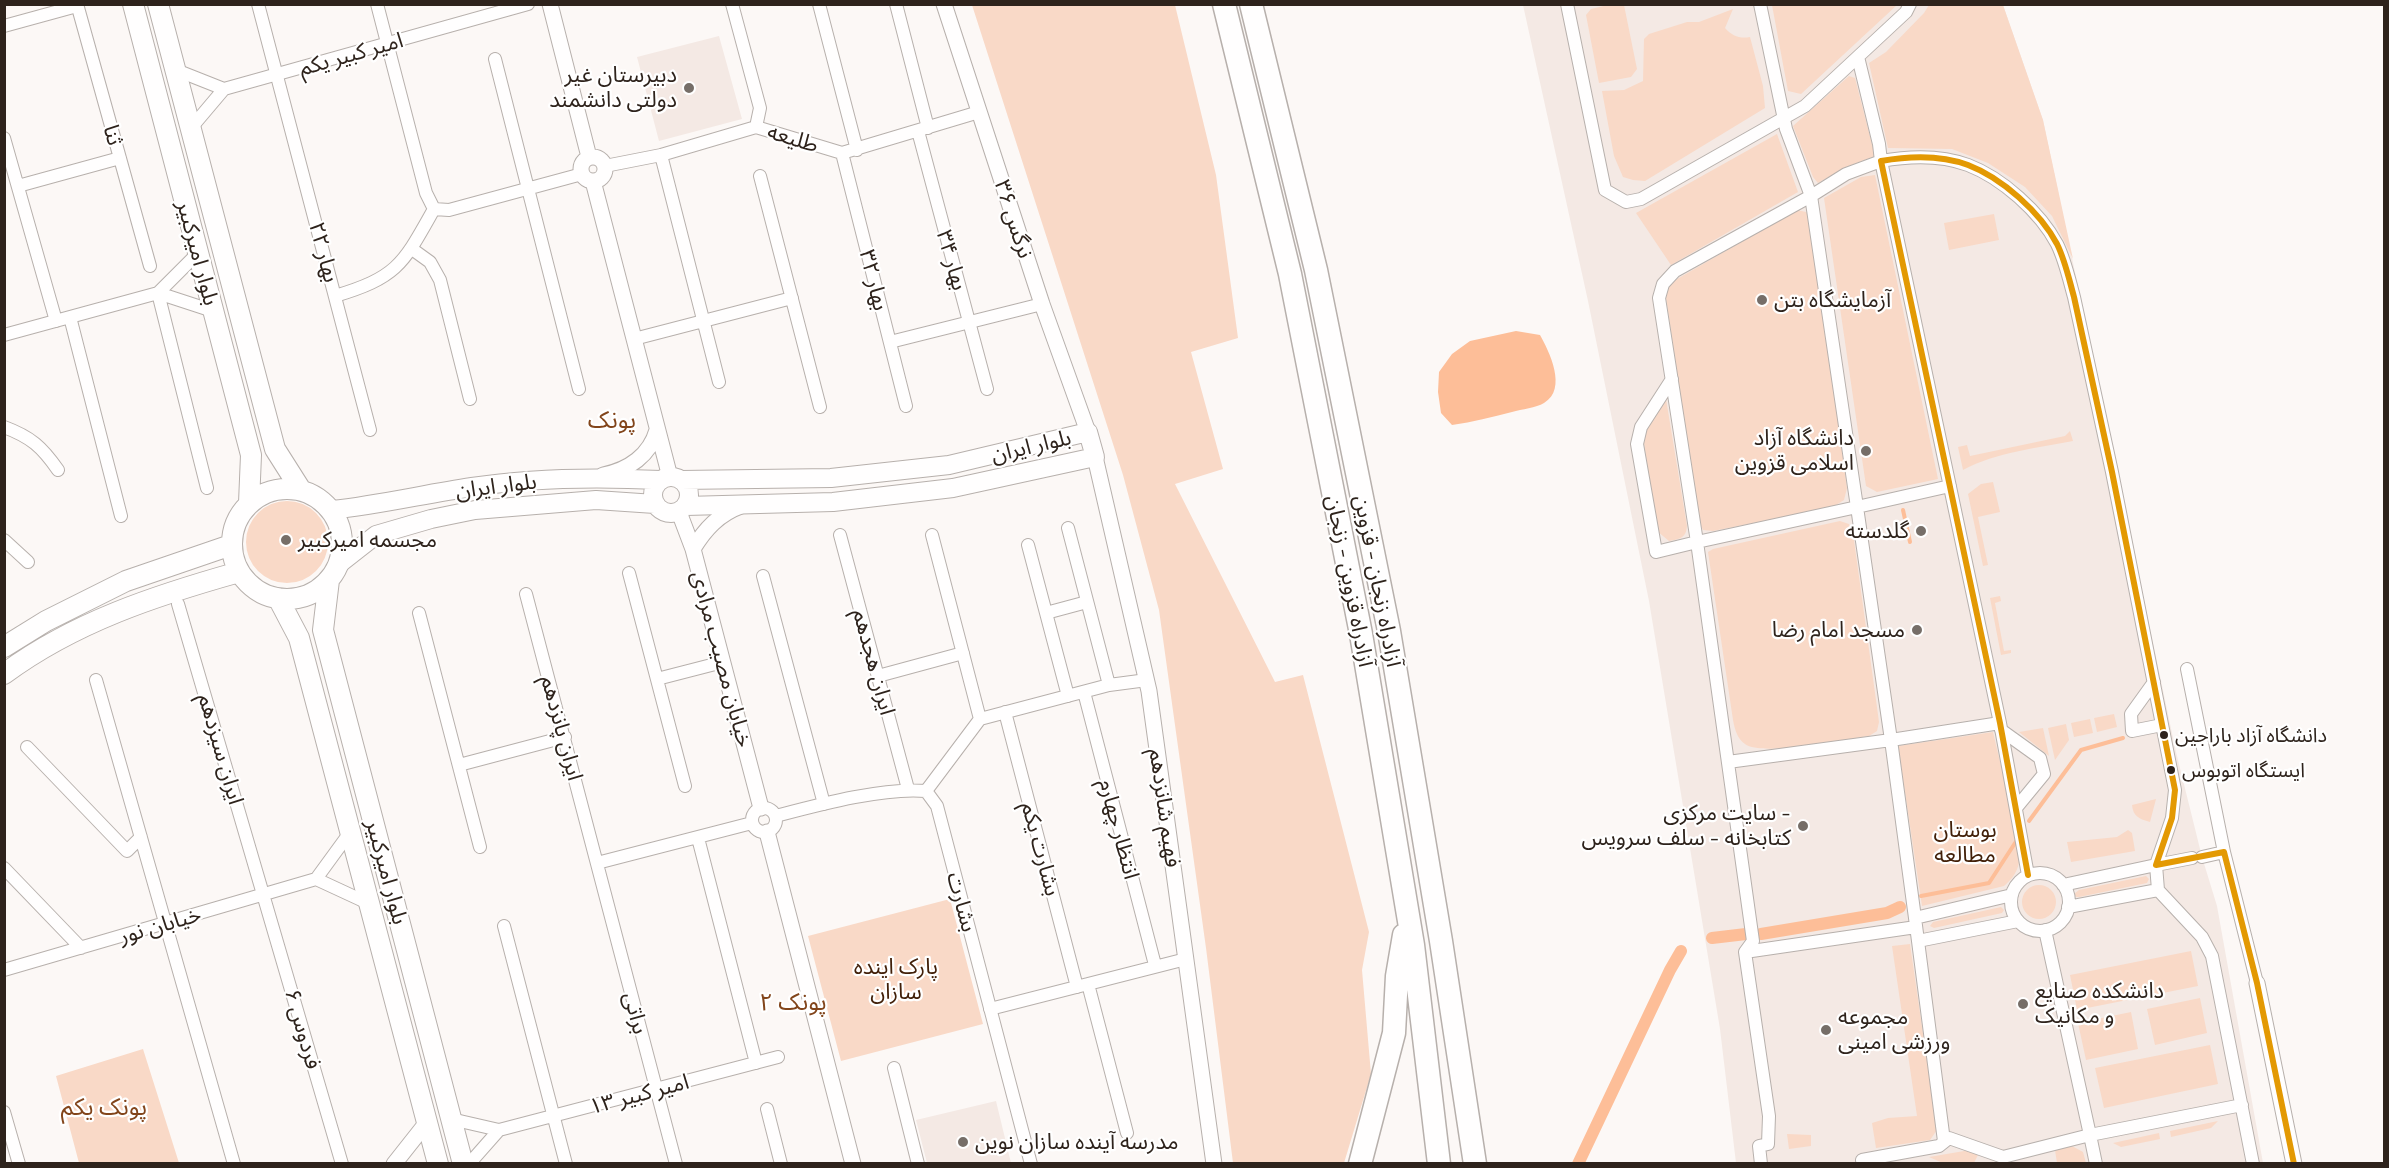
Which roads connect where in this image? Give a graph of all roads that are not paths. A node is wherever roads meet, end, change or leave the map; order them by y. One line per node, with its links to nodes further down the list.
1 (133, 4): 45 (main road, بلوار امیرکبیر)
2 (158, 4): 21 (main road, بلوار امیرکبیر)
3 (258, 4): 22 (street, بهار ۲۲)
4 (377, 4): 18 (street)
5 (528, 4): 18 (street, امیر کبیر یکم)
6 (550, 4): 34 (street)
7 (732, 4): 26 (street)
8 (819, 4): 30 (street)
9 (896, 4): 28 (street, بهار ۳۴)
10 (944, 4): 24 (street, نرگس ۳۶)
11 (1224, 4): 150 (highway, آزادراه قزوین - زنجان)
12 (1251, 4): 196 (highway, آزادراه زنجان - قزوین)
13 (1567, 4): 25 (street)
14 (1760, 4): 25 (street)
15 (1910, 4): 19 (street)
16 (77, 5): 17 (street); 35 (street, ثنا)
17 (4, 26)
18 (387, 44): 22 (street, امیر کبیر یکم); 43 (street)
19 (1858, 57): 25 (street); 36 (street)
20 (495, 59): 41 (street)
21 (176, 70): 23 (street); 27 (main road, بلوار امیرکبیر)
22 (277, 74): 23 (street, امیر کبیر یکم); 48 (street, بهار ۲۲)
23 (224, 89): 27 (street)
24 (980, 112): 28 (street, طلیعه); 50 (street, نرگس ۳۶)
25 (1784, 118): 42 (street)
26 (756, 127): 32 (street, طلیعه); 33 (street, طلیعه)
27 (191, 128): 76 (main road, بلوار امیرکبیر)
28 (923, 130): 30 (street, طلیعه); 55 (street, بهار ۳۴)
29 (4, 138): 31 (street)
30 (857, 150): 32 (street, طلیعه)
31 (6, 152): 40 (street)
32 (842, 153): 58 (street, بهار ۳۲)
33 (661, 155): 37 (street, طلیعه); 54 (street)
34 (589, 157): 37 (street); 39 (street)
35 (120, 158): 40 (street); 46 (street, ثنا)
36 (1881, 161): 42 (street); 74 (street); 112 (street)
37 (605, 166): 39 (street)
38 (760, 176): 49 (street)
39 (588, 177): 41 (street); 57 (street)
40 (18, 186): 53 (street)
41 (529, 188): 43 (street); 61 (street)
42 (1811, 195): 59 (street); 80 (street)
43 (434, 208): 44 (street)
44 (412, 249): 48 (street); 63 (street)
45 (198, 253): 47 (street); 51 (main road, بلوار امیرکبیر)
46 (150, 266)
47 (158, 293): 51 (street); 52 (street); 75 (street)
48 (335, 296): 67 (street, بهار ۲۲)
49 (792, 298): 54 (street); 65 (street)
50 (1042, 304): 55 (street); 69 (street, نرگس ۳۶)
51 (213, 311): 77 (main road, بلوار امیرکبیر)
52 (70, 317): 53 (street); 83 (street)
53 (56, 321): 56 (street)
54 (703, 321): 57 (street); 60 (street)
55 (969, 322): 58 (street); 62 (street, بهار ۳۴)
56 (4, 335)
57 (634, 339): 68 (street)
58 (890, 342): 64 (street, بهار ۳۲)
59 (1672, 379): 88 (street); 88 (street)
60 (719, 381)
61 (579, 389)
62 (987, 389)
63 (470, 399)
64 (906, 406)
65 (820, 407)
66 (4, 427): 71 (street)
67 (370, 430)
68 (657, 430): 72 (street); 73 (street)
69 (1088, 432): 70 (main road, بلوار ایران); 73 (main road, بلوار ایران)
70 (1095, 457): 79 (main road, بلوار ایران); 111 (street, فهیم شانزدهم)
71 (58, 470)
72 (596, 477): 73 (main road, بلوار ایران); 82 (main road, بلوار ایران)
73 (671, 479): 78 (main road); 81 (main road)
74 (1950, 486): 80 (street); 119 (street)
75 (207, 488)
76 (301, 490): 77 (main road); 82 (main road)
77 (249, 503): 89 (main road)
78 (655, 504): 81 (main road); 94 (main road, بلوار ایران)
79 (748, 504): 81 (main road, بلوار ایران); 91 (street)
80 (1857, 507): 88 (street); 121 (street)
81 (683, 509): 91 (street, خیابان مصیب مرادی)
82 (332, 510): 94 (main road)
83 (121, 516)
84 (1068, 528): 99 (street)
85 (840, 535): 108 (street, ایران هجدهم)
86 (932, 535): 104 (street)
87 (4, 540): 92 (street)
88 (1697, 542): 123 (street)
89 (231, 545): 93 (main road); 103 (main road)
90 (1028, 545): 102 (street)
91 (693, 549): 105 (street, خیابان مصیب مرادی)
92 (28, 562)
93 (239, 572): 98 (main road); 107 (main road)
94 (334, 572): 98 (main road); 173 (main road, بلوار امیرکبیر)
95 (629, 573): 109 (street)
96 (763, 576): 128 (street)
97 (526, 594): 120 (street, ایران پانزدهم)
98 (278, 598): 133 (main road, بلوار امیرکبیر)
99 (1088, 602): 102 (street); 113 (street)
100 (178, 604): 146 (street, ایران سیزدهم)
101 (419, 613): 124 (street)
102 (1046, 613): 115 (street)
103 (4, 647)
104 (963, 653): 108 (street); 117 (street)
105 (723, 662): 109 (street); 129 (street, خیابان مصیب مرادی)
106 (2187, 669): 138 (street)
107 (4, 674)
108 (878, 676): 126 (street, ایران هجدهم)
109 (657, 679): 125 (street)
110 (96, 680): 135 (street)
111 (1147, 680): 113 (street); 159 (street, فهیم شانزدهم)
112 (2154, 682): 118 (street); 118 (street)
113 (1109, 685): 114 (street)
114 (1084, 692): 115 (street); 160 (street, انتظار چهارم)
115 (1068, 696): 116 (street)
116 (1005, 712): 117 (street); 163 (street, بشارت یکم)
117 (980, 719): 127 (street)
118 (2162, 725): 140 (street)
119 (2000, 726): 121 (street); 130 (street); 130 (street)
120 (565, 737): 124 (street); 139 (street, ایران پانزدهم)
121 (1891, 740): 123 (street); 153 (street)
122 (27, 747): 135 (street)
123 (1728, 762): 158 (street)
124 (459, 765): 137 (street)
125 (685, 786)
126 (908, 789): 127 (street); 128 (street)
127 (926, 791): 164 (street, بشارت)
128 (824, 804): 131 (street)
129 (761, 807): 131 (street); 132 (street)
130 (2016, 808): 142 (street)
131 (776, 816): 134 (street)
132 (752, 823): 134 (street); 136 (street)
133 (351, 831): 143 (street); 148 (main road, بلوار امیرکبیر)
134 (767, 832): 190 (street)
135 (141, 837): 152 (street)
136 (698, 838): 139 (street); 166 (street)
137 (480, 847)
138 (2224, 852): 140 (street); 162 (street)
139 (597, 863): 168 (street, براتی)
140 (2156, 865): 144 (street); 145 (street)
141 (4, 868): 157 (street)
142 (2028, 875): 144 (street); 147 (street)
143 (316, 879): 146 (street, خیابان نور); 148 (street)
144 (2063, 885): 149 (street)
145 (2158, 890): 149 (street); 169 (street)
146 (264, 895): 152 (street, خیابان نور); 182 (street, فردوس ۶)
147 (2012, 895): 151 (street); 153 (street)
148 (370, 904): 174 (main road, بلوار امیرکبیر)
149 (2068, 907): 155 (street)
150 (1407, 912): 194 (highway); 195 (highway, آزادراه قزوین - زنجان)
151 (2018, 921): 155 (street); 156 (street)
152 (165, 923): 157 (street, خیابان نور); 181 (street)
153 (1916, 923): 156 (street); 158 (street)
154 (504, 927): 172 (street)
155 (2045, 930): 177 (street)
156 (1918, 941): 178 (street)
157 (81, 948): 161 (street, خیابان نور)
158 (1745, 952): 197 (street)
159 (1186, 958): 160 (street); 193 (street, فهیم شانزدهم)
160 (1155, 965): 163 (street)
161 (4, 970)
162 (2257, 982): 201 (street)
163 (1082, 985): 164 (street); 176 (street, بشارت یکم)
164 (990, 1009): 192 (street, بشارت)
165 (778, 1057): 166 (street, امیر کبیر ۱۳)
166 (756, 1063): 168 (street, امیر کبیر ۱۳)
167 (894, 1068): 191 (street)
168 (655, 1090): 172 (street, امیر کبیر ۱۳); 188 (street, براتی)
169 (2242, 1105): 177 (street); 200 (street)
170 (767, 1109): 189 (street)
171 (4, 1112): 180 (street)
172 (554, 1116): 175 (street, امیر کبیر ۱۳); 187 (street)
173 (451, 1119): 175 (street); 185 (main road, بلوار امیرکبیر)
174 (428, 1121): 183 (street); 184 (main road, بلوار امیرکبیر)
175 (499, 1130): 186 (street)
176 (1127, 1133)
177 (2090, 1135): 179 (street); 199 (street)
178 (1944, 1141): 179 (street); 198 (street)
179 (2013, 1159)
180 (19, 1164)
181 (234, 1164)
182 (342, 1164)
183 (394, 1164)
184 (438, 1164)
185 (463, 1164)
186 (469, 1164)
187 (566, 1164)
188 (675, 1164)
189 (781, 1164)
190 (853, 1164)
191 (918, 1164)
192 (1031, 1164)
193 (1214, 1164)
194 (1360, 1164)
195 (1439, 1164)
196 (1475, 1164)
197 (1761, 1164)
198 (1863, 1164)
199 (2096, 1164)
200 (2253, 1164)
201 (2294, 1164)

